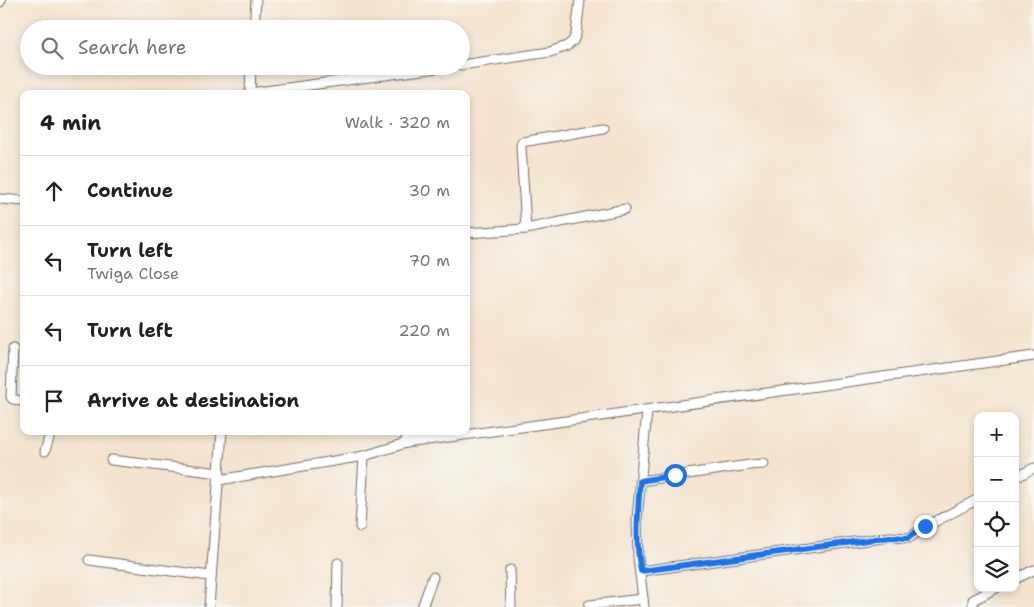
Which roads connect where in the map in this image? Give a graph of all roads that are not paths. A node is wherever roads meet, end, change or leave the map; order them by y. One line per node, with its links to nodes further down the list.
1 (256, 0): 3 (street)
2 (580, 0): 4 (street)
3 (255, 20)
4 (470, 64)
5 (251, 75): 7 (street)
6 (387, 75): 8 (street)
7 (250, 90)
8 (279, 90)
9 (603, 128): 13 (street)
10 (0, 199): 11 (street)
11 (20, 201)
12 (624, 209): 13 (street)
13 (526, 229): 14 (street)
14 (470, 233)
15 (13, 349): 17 (street)
16 (1034, 356): 18 (street)
17 (20, 401)
18 (647, 411): 23 (street); 32 (street)
19 (50, 435): 25 (street)
20 (222, 435): 31 (street)
21 (407, 435): 24 (street)
22 (466, 435): 24 (street)
23 (470, 435)
24 (406, 443): 26 (street)
25 (45, 451)
26 (364, 456): 31 (street); 34 (street)
27 (111, 460): 31 (street)
28 (764, 464): 32 (street)
29 (1034, 468): 30 (street)
30 (1019, 476)
31 (219, 477): 40 (street)
32 (640, 481): 39 (street)
33 (974, 501): 39 (street)
34 (360, 527)
35 (89, 560): 40 (street)
36 (338, 563): 47 (street)
37 (510, 570): 49 (street)
38 (1034, 570): 42 (street)
39 (641, 571): 44 (street)
40 (210, 576): 46 (street)
41 (433, 577): 48 (street)
42 (1019, 577)
43 (988, 592): 50 (street)
44 (644, 603): 45 (street)
45 (588, 605)
46 (209, 607)
47 (337, 607)
48 (422, 607)
49 (511, 607)
50 (973, 607)

